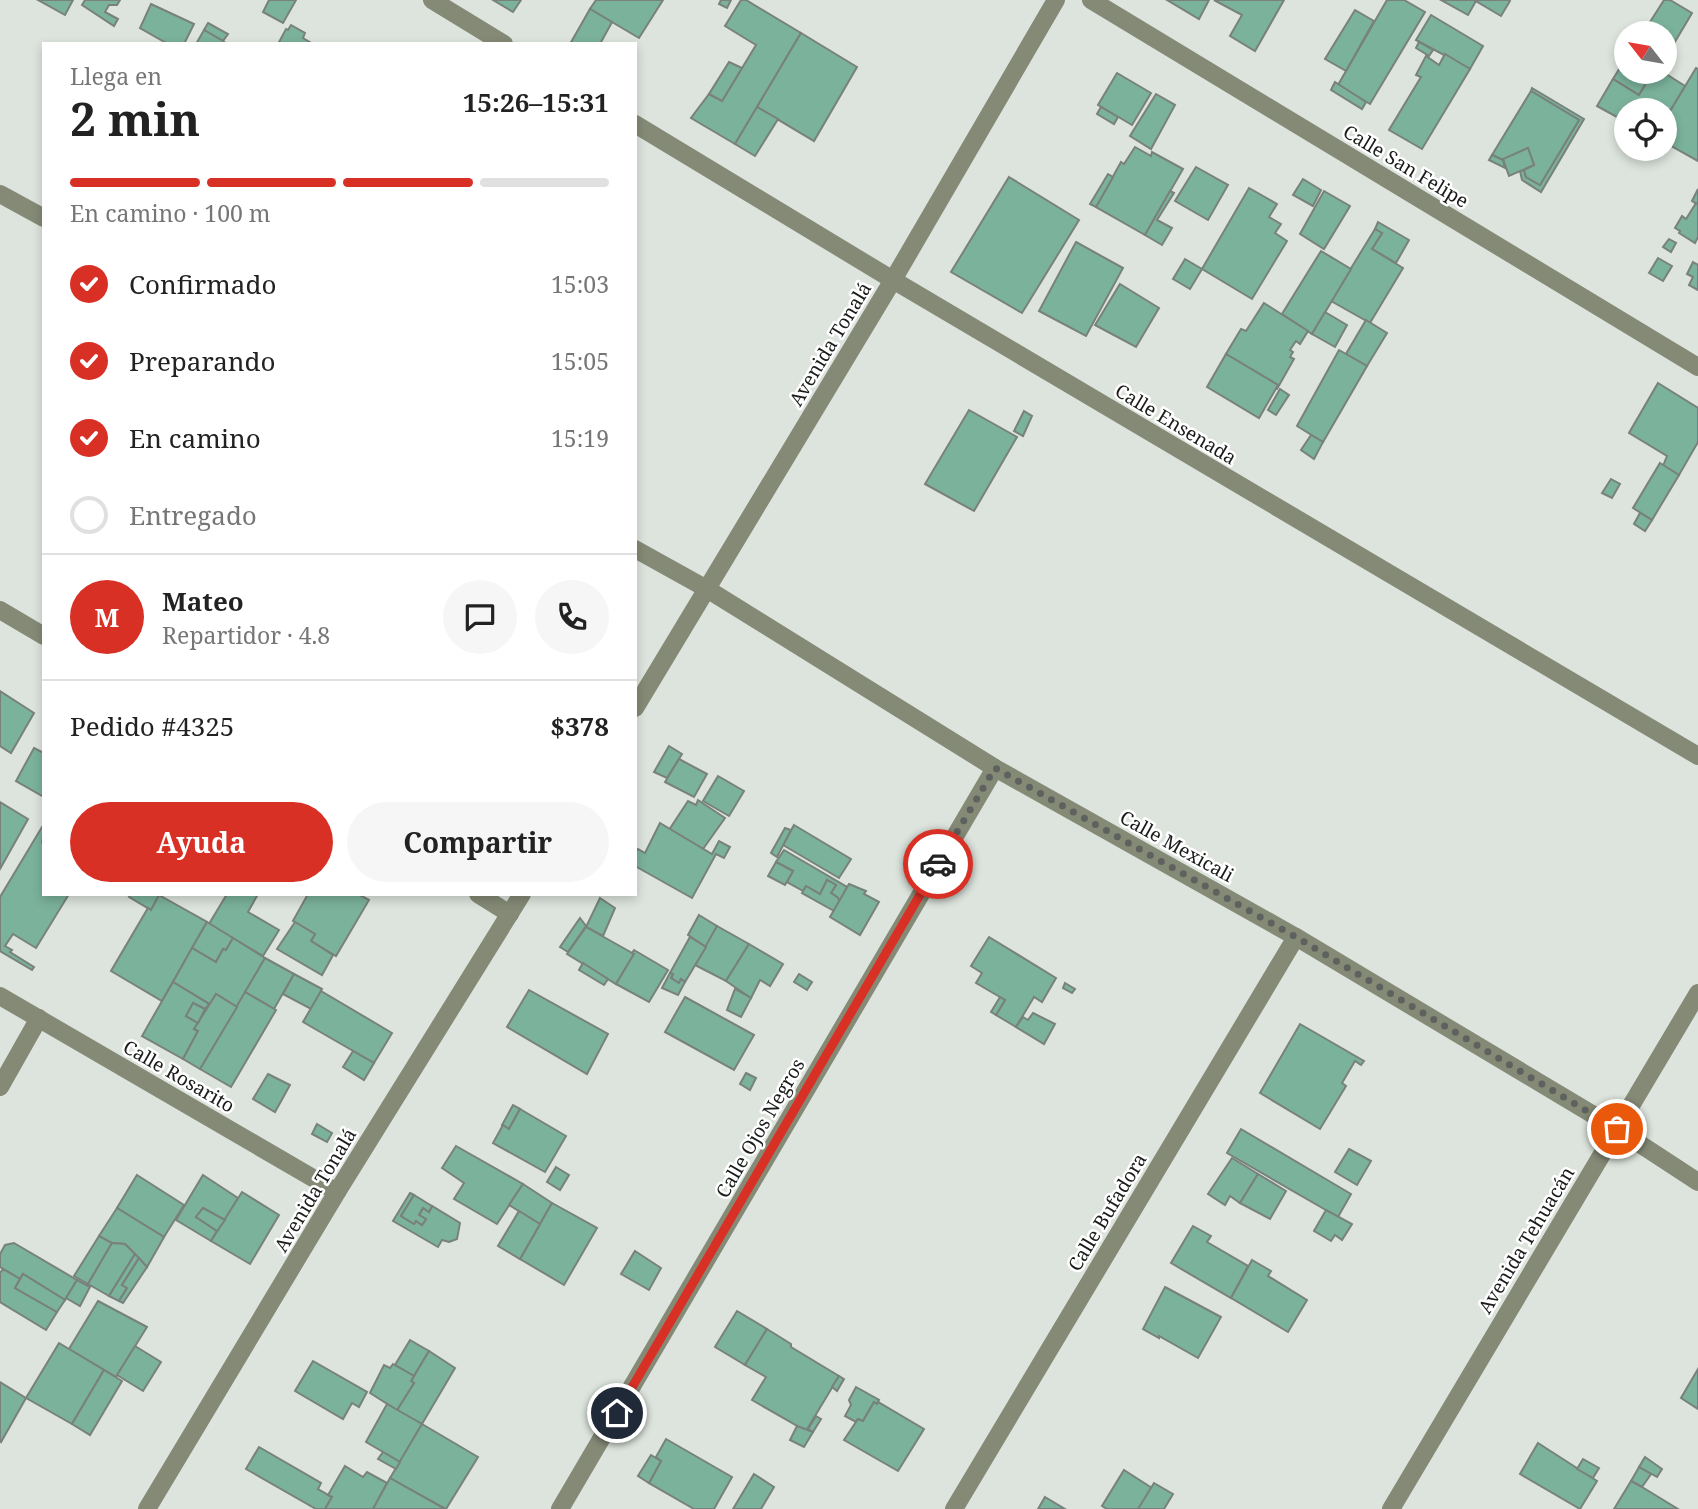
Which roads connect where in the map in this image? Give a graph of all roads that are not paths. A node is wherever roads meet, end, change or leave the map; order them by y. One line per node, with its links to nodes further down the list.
1 (432, 0): 4 (street)
2 (1055, 0): 8 (street, Avenida Tonalá)
3 (1091, 0): 9 (street, Calle San Felipe)
4 (501, 42)
5 (637, 125): 8 (street, Calle Ensenada)
6 (0, 194): 7 (street)
7 (42, 217)
8 (892, 280): 11 (street, Avenida Tonalá); 15 (street, Calle Ensenada)
9 (1698, 367)
10 (637, 549): 11 (street, Calle Mexicali)
11 (707, 589): 14 (street, Avenida Tonalá); 16 (street, Calle Mexicali)
12 (0, 610): 13 (street)
13 (42, 635)
14 (637, 705)
15 (1698, 756)
16 (995, 768): 20 (street, Calle Mexicali); 29 (street, Calle Ojos Negros)
17 (481, 896): 19 (street)
18 (521, 896): 19 (street, Avenida Tonalá)
19 (510, 914): 27 (street, Avenida Tonalá)
20 (1296, 937): 25 (street, Calle Mexicali); 30 (street, Calle Bufadora)
21 (1698, 993): 25 (street, Avenida Tehuacán)
22 (0, 996): 23 (street, Calle Rosarito)
23 (39, 1018): 24 (street); 27 (street, Calle Rosarito)
24 (0, 1087)
25 (1617, 1129): 26 (street, Calle Mexicali); 31 (street, Avenida Tehuacán)
26 (1698, 1182)
27 (337, 1192): 28 (street, Avenida Tonalá)
28 (147, 1509)
29 (561, 1509)
30 (954, 1509)
31 (1391, 1509)

